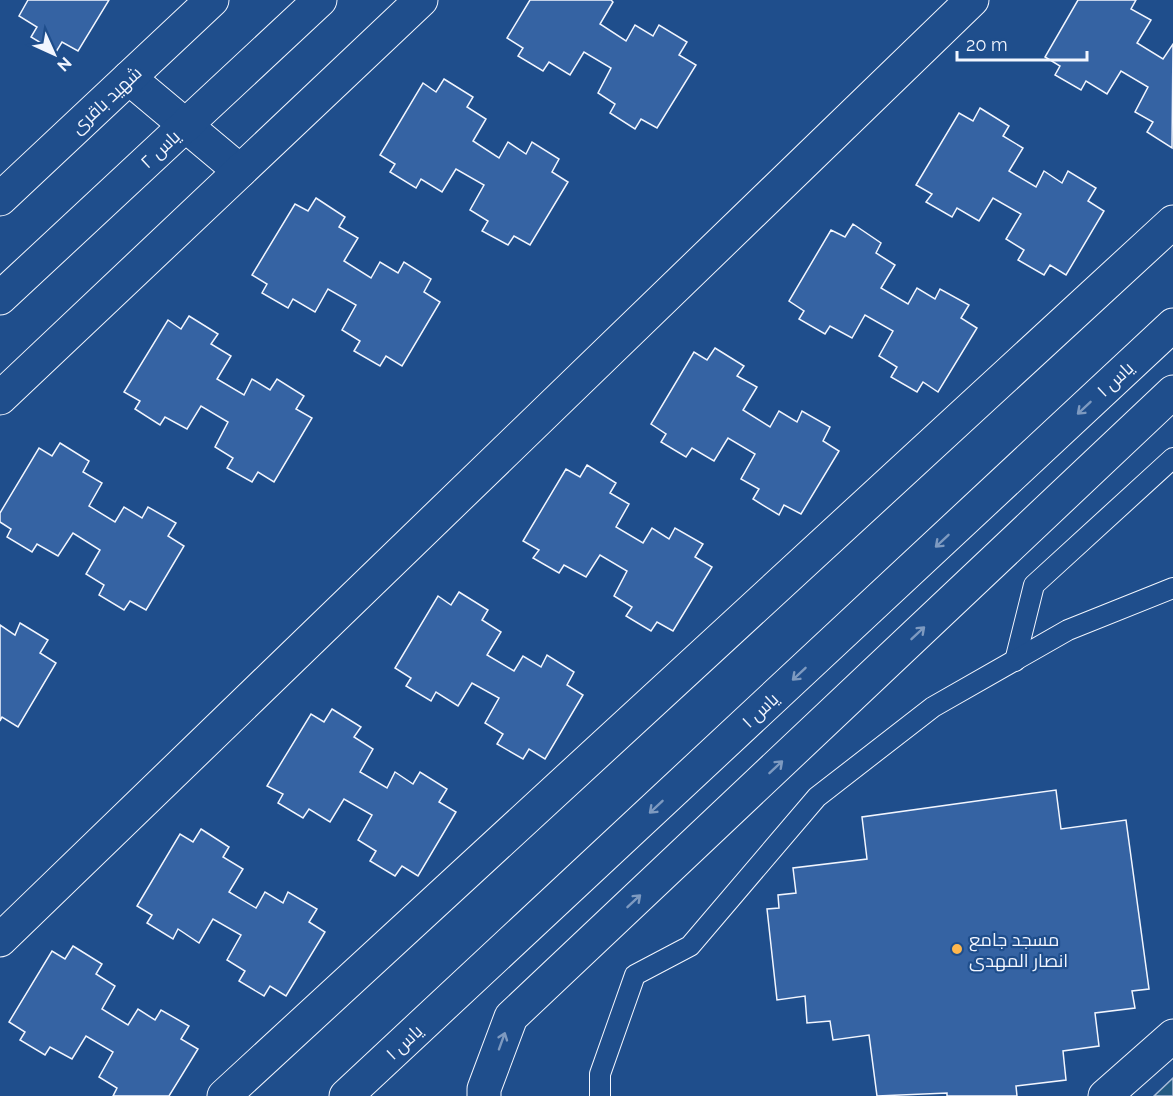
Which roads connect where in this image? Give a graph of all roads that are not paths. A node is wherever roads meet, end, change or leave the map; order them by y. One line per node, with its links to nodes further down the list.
1 (213, 0): 5 (street, شهید باقری)
2 (320, 0): 6 (street, یاس ۲)
3 (421, 0): 7 (street)
4 (972, 0): 17 (street)
5 (129, 78): 6 (street); 8 (street, شهید باقری)
6 (184, 125): 7 (street); 10 (street, یاس ۲)
7 (240, 171): 13 (street)
8 (0, 200)
9 (1173, 222): 19 (street)
10 (0, 298)
11 (1173, 325): 20 (street, یاس ۱, one-way to 20)
12 (1173, 392): 21 (street, one-way to 12)
13 (0, 398)
14 (1173, 458): 16 (lane)
15 (1173, 588): 16 (lane)
16 (1014, 661): 22 (lane)
17 (0, 940)
18 (1173, 1036): 23 (street)
19 (224, 1096)
20 (346, 1096)
21 (484, 1096)
22 (600, 1096)
23 (1105, 1096)

